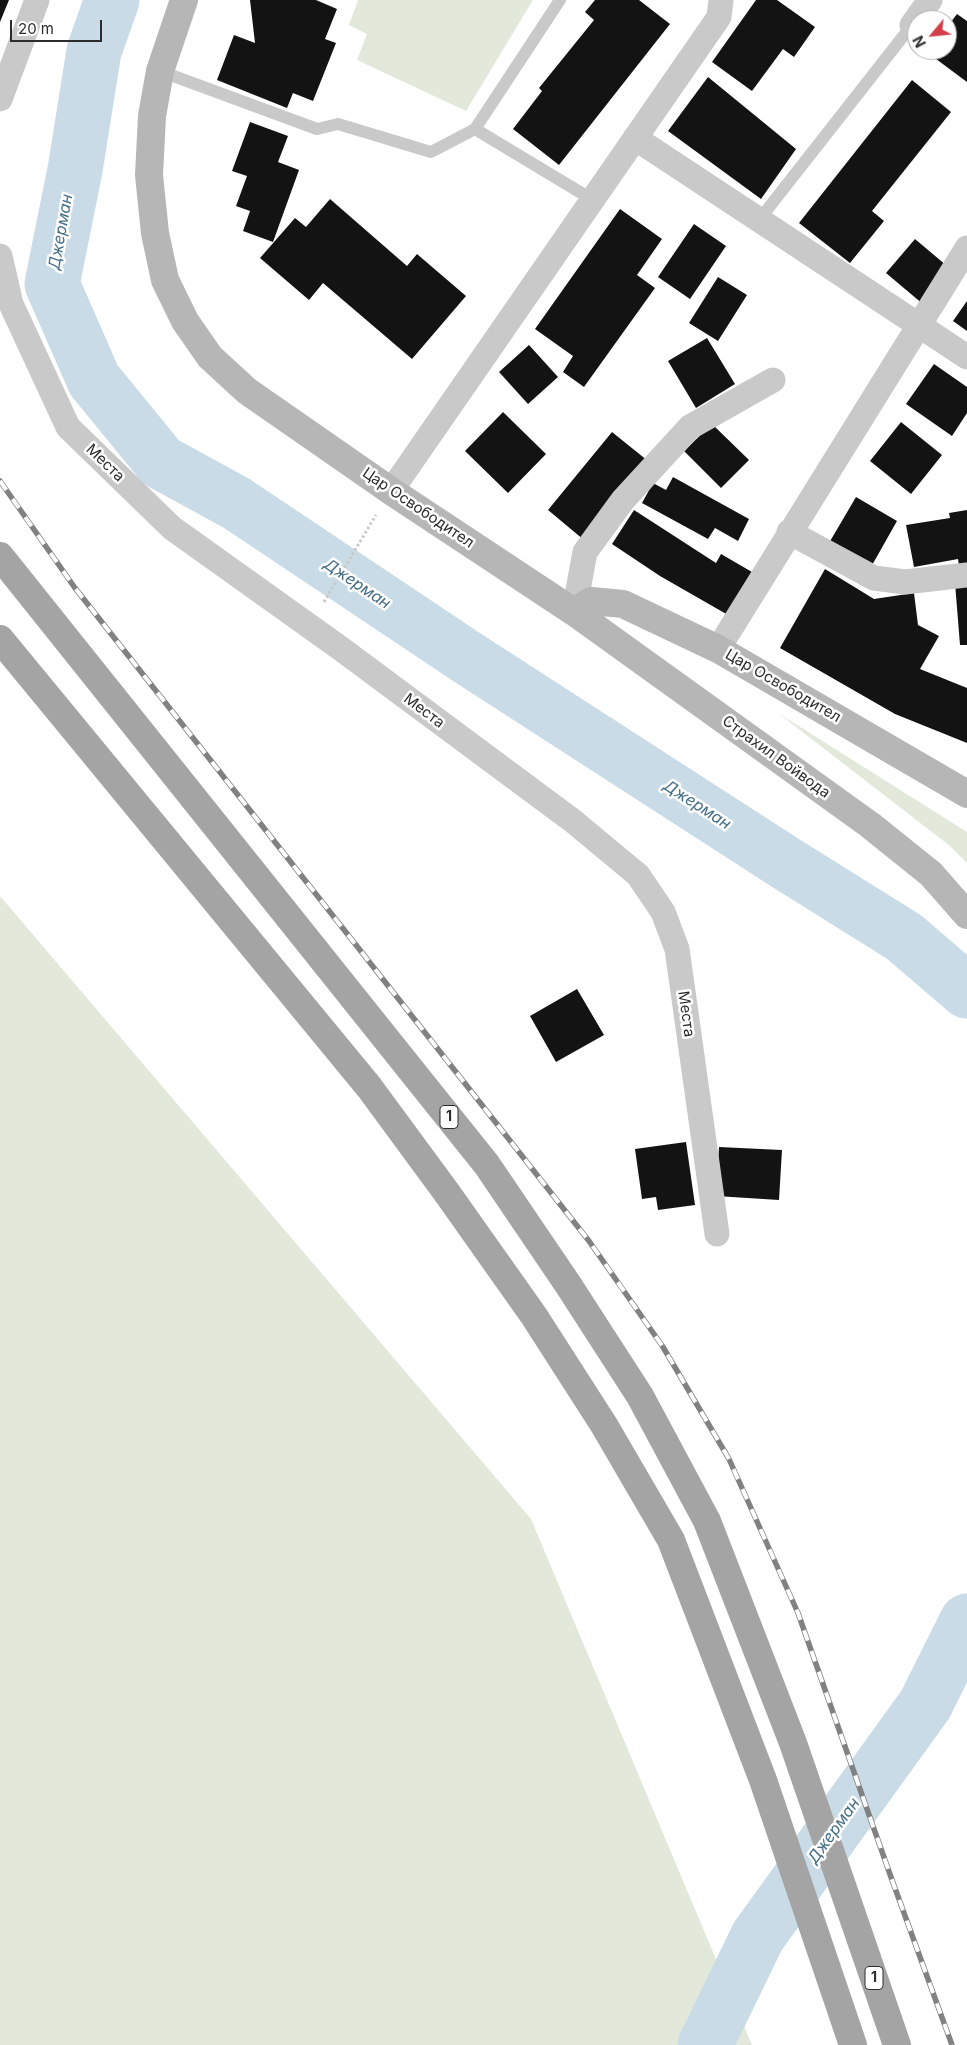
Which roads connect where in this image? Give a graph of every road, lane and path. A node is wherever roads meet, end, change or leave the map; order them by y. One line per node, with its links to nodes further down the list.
1 (37, 0): 7 (street)
2 (184, 0): 6 (street, Цар Освободител)
3 (560, 0): 8 (lane)
4 (721, 0): 9 (street)
5 (907, 31): 11 (lane)
6 (160, 71): 8 (lane); 17 (street, Цар Освободител)
7 (0, 95)
8 (474, 129): 10 (lane)
9 (635, 138): 10 (street); 11 (street)
10 (593, 200): 17 (street)
11 (759, 220): 14 (street)
12 (967, 248): 14 (street)
13 (0, 256): 28 (street, Места)
14 (920, 325): 15 (street); 19 (street)
15 (967, 357)
16 (773, 380): 23 (street)
17 (391, 491): 23 (street, Цар Освободител)
18 (371, 524): 22 (path)
19 (789, 532): 21 (street); 25 (street)
20 (0, 556): 30 (main road, 1)
21 (967, 575)
22 (324, 601)
23 (574, 612): 25 (street, Цар Освободител); 27 (street, Страхил Войвода)
24 (0, 639): 29 (main road)
25 (718, 648): 26 (street, Цар Освободител)
26 (967, 794)
27 (967, 915)
28 (717, 1234)
29 (853, 2045)
30 (897, 2045)

